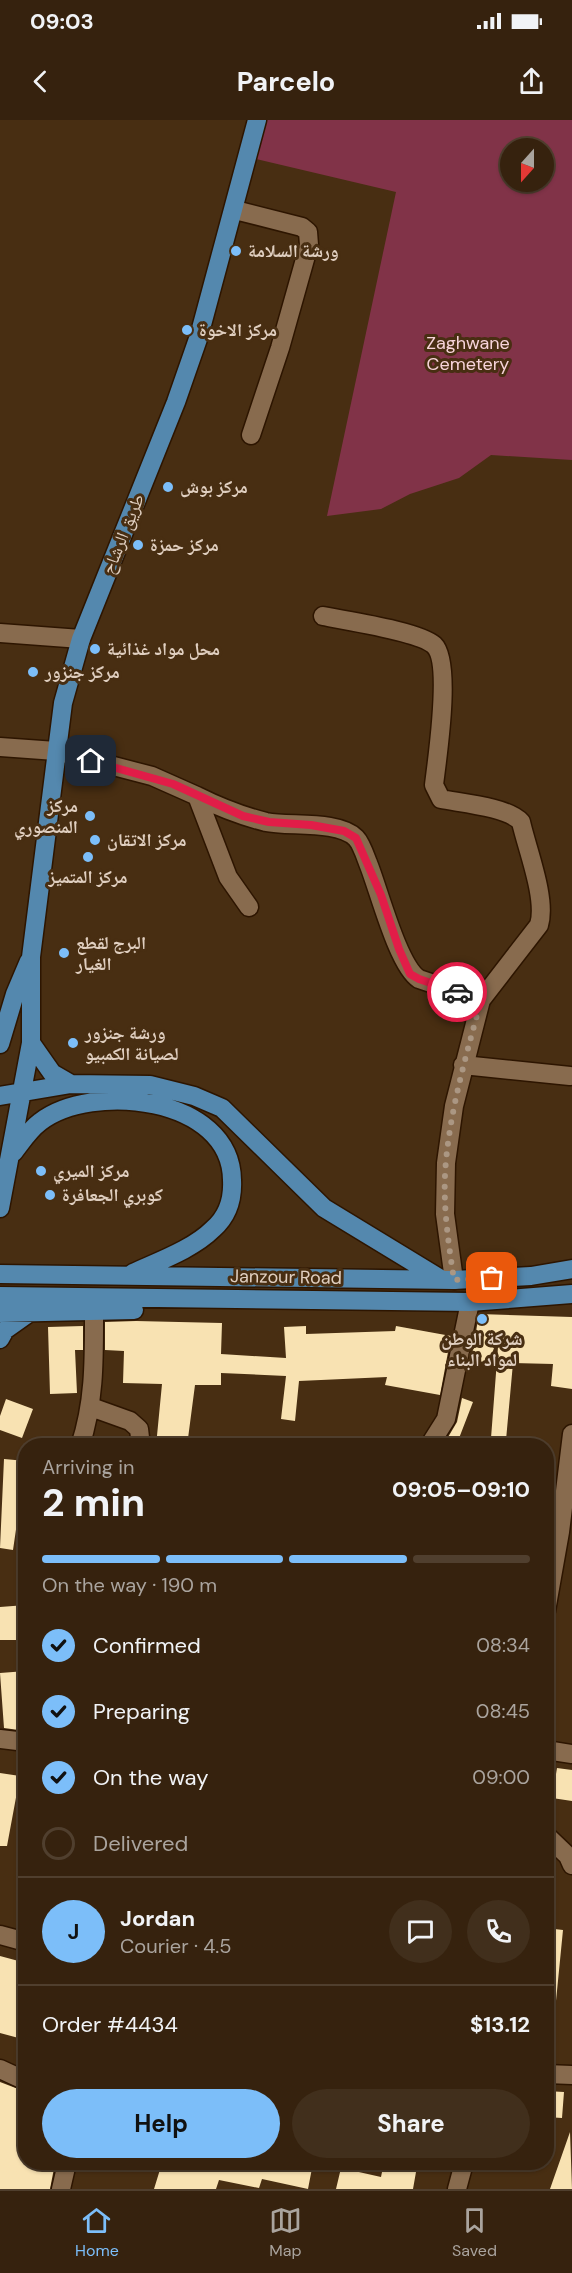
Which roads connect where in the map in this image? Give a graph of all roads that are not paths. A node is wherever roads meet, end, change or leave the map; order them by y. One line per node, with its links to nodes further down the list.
1 (257, 120): 2 (main road, طريق الرشاح)
2 (235, 210): 3 (street); 6 (main road, طريق الرشاح)
3 (251, 435)
4 (323, 616): 12 (street)
5 (0, 633): 6 (street)
6 (81, 639): 8 (main road, طريق الرشاح)
7 (0, 747): 8 (street)
8 (56, 751): 9 (street); 11 (main road, طريق الرشاح)
9 (197, 796): 10 (street); 12 (street)
10 (249, 907)
11 (31, 957): 13 (main road); 14 (main road)
12 (481, 1000): 15 (street)
13 (31, 1043): 17 (main road); 18 (main road)
14 (0, 1044)
15 (464, 1065): 16 (street); 25 (street)
16 (570, 1076)
17 (71, 1084): 18 (main road); 25 (main road)
18 (22, 1092): 19 (main road); 20 (main road)
19 (0, 1096)
20 (10, 1157): 21 (main road); 24 (main road)
21 (0, 1208)
22 (572, 1269): 25 (main road, Janzour Road)
23 (0, 1274): 24 (main road, Janzour Road)
24 (131, 1275): 25 (main road, Janzour Road)
25 (447, 1279)
26 (572, 1294): 29 (main road, Janzour Road)
27 (0, 1296): 28 (main road, Janzour Road)
28 (411, 1302): 29 (main road, Janzour Road); 30 (main road)
29 (470, 1302): 38 (street)
30 (93, 1310): 31 (main road); 34 (street)
31 (30, 1312): 32 (main road); 33 (main road)
32 (0, 1313)
33 (0, 1339)
34 (91, 1407): 36 (street); 37 (street)
35 (572, 1434): 39 (street)
36 (82, 1438)
37 (140, 1438)
38 (434, 1438)
39 (554, 1566)
40 (0, 1739): 41 (street)
41 (18, 1741)
42 (554, 1751): 43 (street)
43 (572, 1754)
44 (554, 1843): 45 (street)
45 (572, 1865)
46 (0, 1935): 47 (street)
47 (18, 1940)
48 (0, 2069): 51 (street)
49 (554, 2074): 50 (street)
50 (572, 2075)
51 (18, 2077)
52 (65, 2170): 54 (street)
53 (462, 2170): 55 (street)
54 (61, 2189)
55 (457, 2189)

